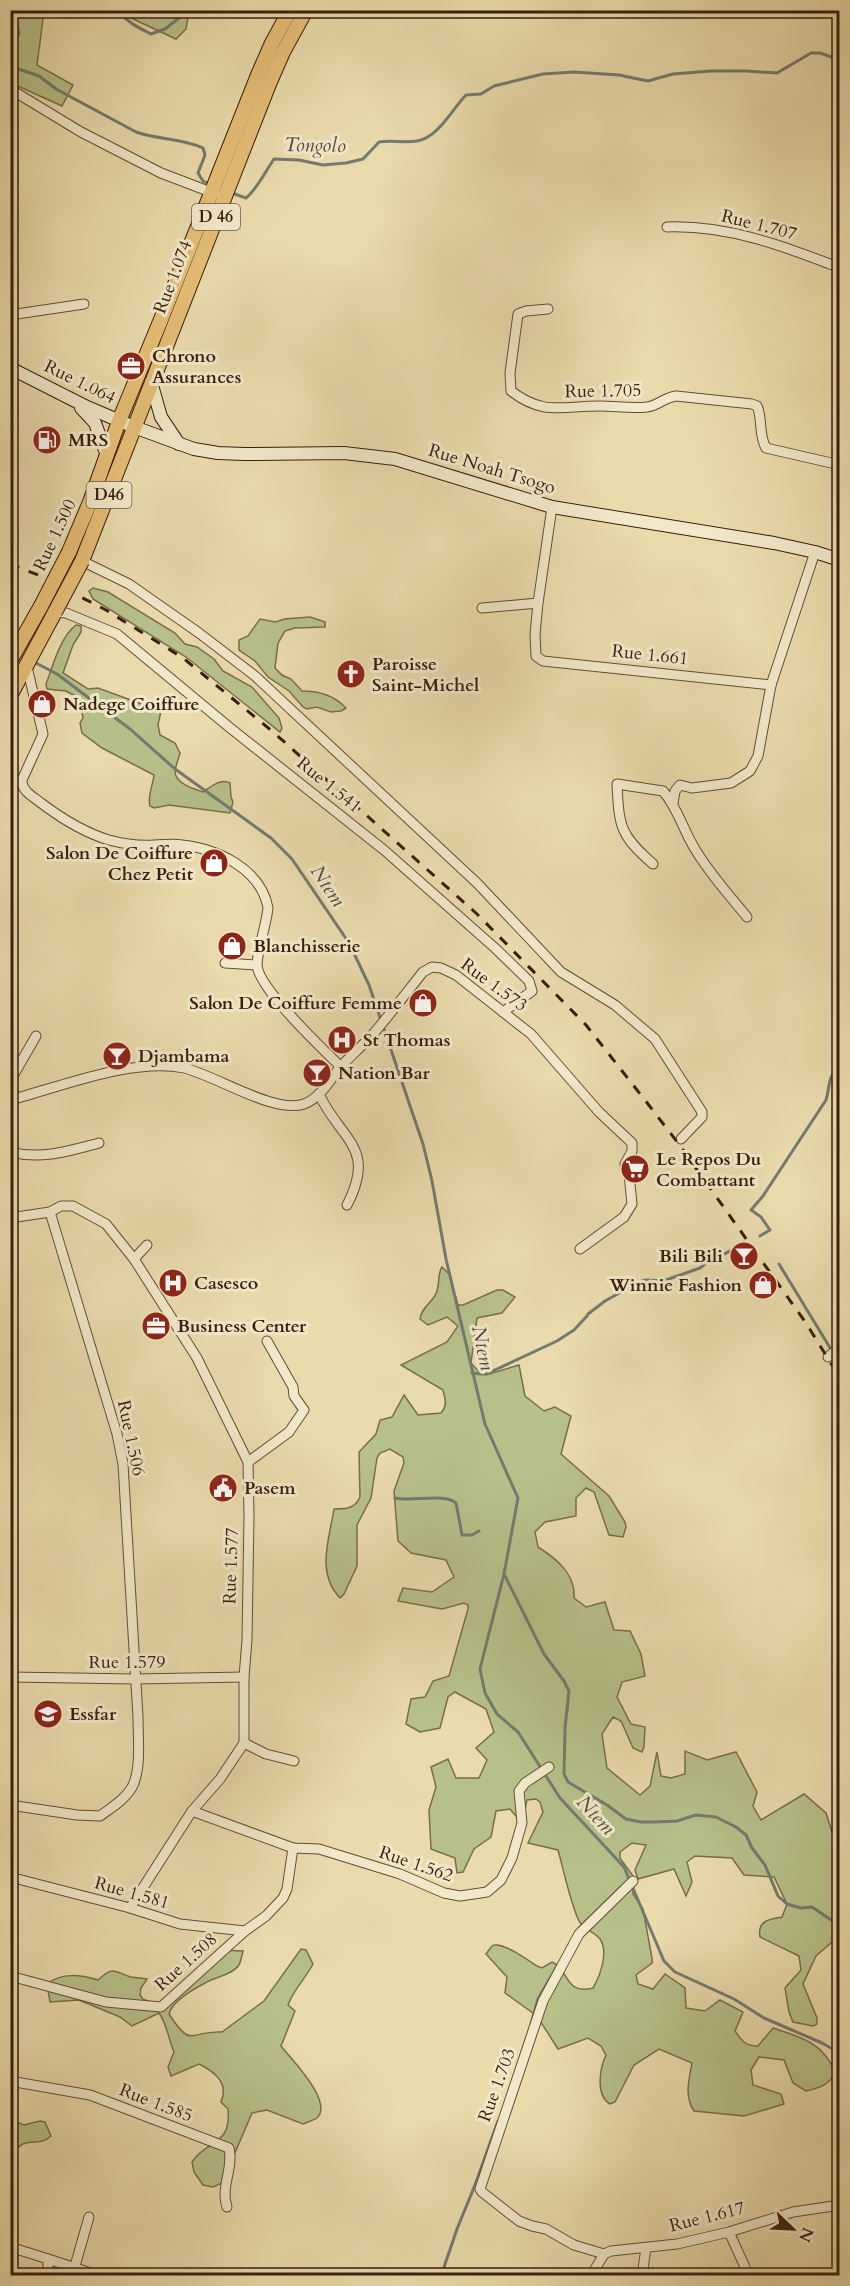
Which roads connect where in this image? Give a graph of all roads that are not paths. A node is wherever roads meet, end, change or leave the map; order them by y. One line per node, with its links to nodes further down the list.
1 (290, 10): 4 (main road, Rue 1.074 / D 46)
2 (306, 10): 4 (main road, Rue 1.074 / D 46)
3 (10, 89): 4 (street)
4 (218, 194): 7 (main road, Rue 1.074 / D 46)
5 (667, 227): 6 (street, Rue 1.707)
6 (840, 268)
7 (175, 302): 12 (main road, Rue 1.074 / D 46); 14 (main road, Rue 1.074 / D 46)
8 (84, 304): 10 (street)
9 (548, 309): 18 (street, Rue 1.705)
10 (10, 315)
11 (10, 368): 13 (main road, Rue 1.064)
12 (151, 382): 15 (main road, Rue 1.074 / D 46); 16 (main road)
13 (66, 396): 14 (main road, Rue 1.064); 17 (main road)
14 (118, 421): 15 (main road, Rue 1.064); 17 (main road, Rue 1.074 / D 46)
15 (134, 427): 16 (main road, Rue Noah Tsogo); 22 (main road, Rue 1.074 / D46)
16 (179, 445): 19 (main road, Rue Noah Tsogo)
17 (106, 453): 26 (main road, Rue 1.500 / D 46, bridge)
18 (840, 465)
19 (552, 507): 20 (main road, Rue Noah Tsogo); 23 (street, Rue 1.661)
20 (815, 552): 21 (main road, Rue Noah Tsogo); 29 (street)
21 (840, 560)
22 (82, 561): 25 (main road, D46, bridge); 41 (street)
23 (538, 603): 24 (street); 29 (street, Rue 1.661)
24 (482, 608)
25 (55, 612): 28 (main road, D46); 36 (street, Rue 1.541)
26 (15, 645): 27 (main road, Rue 1.500 / D 46)
27 (10, 661)
28 (27, 667): 30 (main road, D46); 35 (street)
29 (771, 685): 31 (street)
30 (10, 696)
31 (673, 803): 32 (street); 33 (street)
32 (653, 864)
33 (747, 917)
34 (225, 963): 35 (street)
35 (257, 965): 38 (street)
36 (503, 1012): 38 (street, Rue 1.573); 48 (street, Rue 1.573)
37 (36, 1036): 40 (street)
38 (341, 1067): 39 (street, Rue 1.573)
39 (319, 1094): 40 (street, Rue 1.573); 44 (street)
40 (10, 1100)
41 (681, 1139)
42 (99, 1143): 43 (street)
43 (10, 1152)
44 (347, 1205)
45 (50, 1212): 46 (street, Rue 1.577); 49 (street, Rue 1.577); 57 (street, Rue 1.506)
46 (10, 1218)
47 (147, 1245): 49 (street)
48 (580, 1249)
49 (134, 1258): 53 (street, Rue 1.577)
50 (267, 1341): 53 (street)
51 (840, 1347): 52 (street)
52 (828, 1358)
53 (248, 1462): 56 (street, Rue 1.577)
54 (10, 1633): 55 (street)
55 (12, 1677): 57 (street, Rue 1.579)
56 (244, 1677): 57 (street, Rue 1.579); 58 (street, Rue 1.577)
57 (135, 1679): 61 (street, Rue 1.506)
58 (244, 1743): 59 (street); 62 (street)
59 (294, 1761)
60 (549, 1767): 63 (street, Rue 1.562)
61 (10, 1805)
62 (192, 1811): 63 (street, Rue 1.562); 66 (street)
63 (293, 1848): 67 (street, Rue 1.508)
64 (10, 1877): 66 (street, Rue 1.581)
65 (633, 1881): 76 (street, Rue 1.703)
66 (130, 1908): 67 (street, Rue 1.581)
67 (245, 1931): 68 (street, Rue 1.508)
68 (10, 1976)
69 (10, 2081): 71 (street, Rue 1.585)
70 (840, 2205): 73 (street, Rue 1.617)
71 (227, 2207)
72 (89, 2217): 78 (street)
73 (729, 2232): 75 (street, Rue 1.617); 83 (street)
74 (10, 2247): 77 (street)
75 (646, 2248): 76 (street, Rue 1.617); 82 (street)
76 (604, 2254): 81 (street)
77 (48, 2259): 78 (street); 79 (street)
78 (75, 2266): 80 (street)
79 (48, 2276)
80 (100, 2276)
81 (591, 2276)
82 (642, 2276)
83 (747, 2276)

